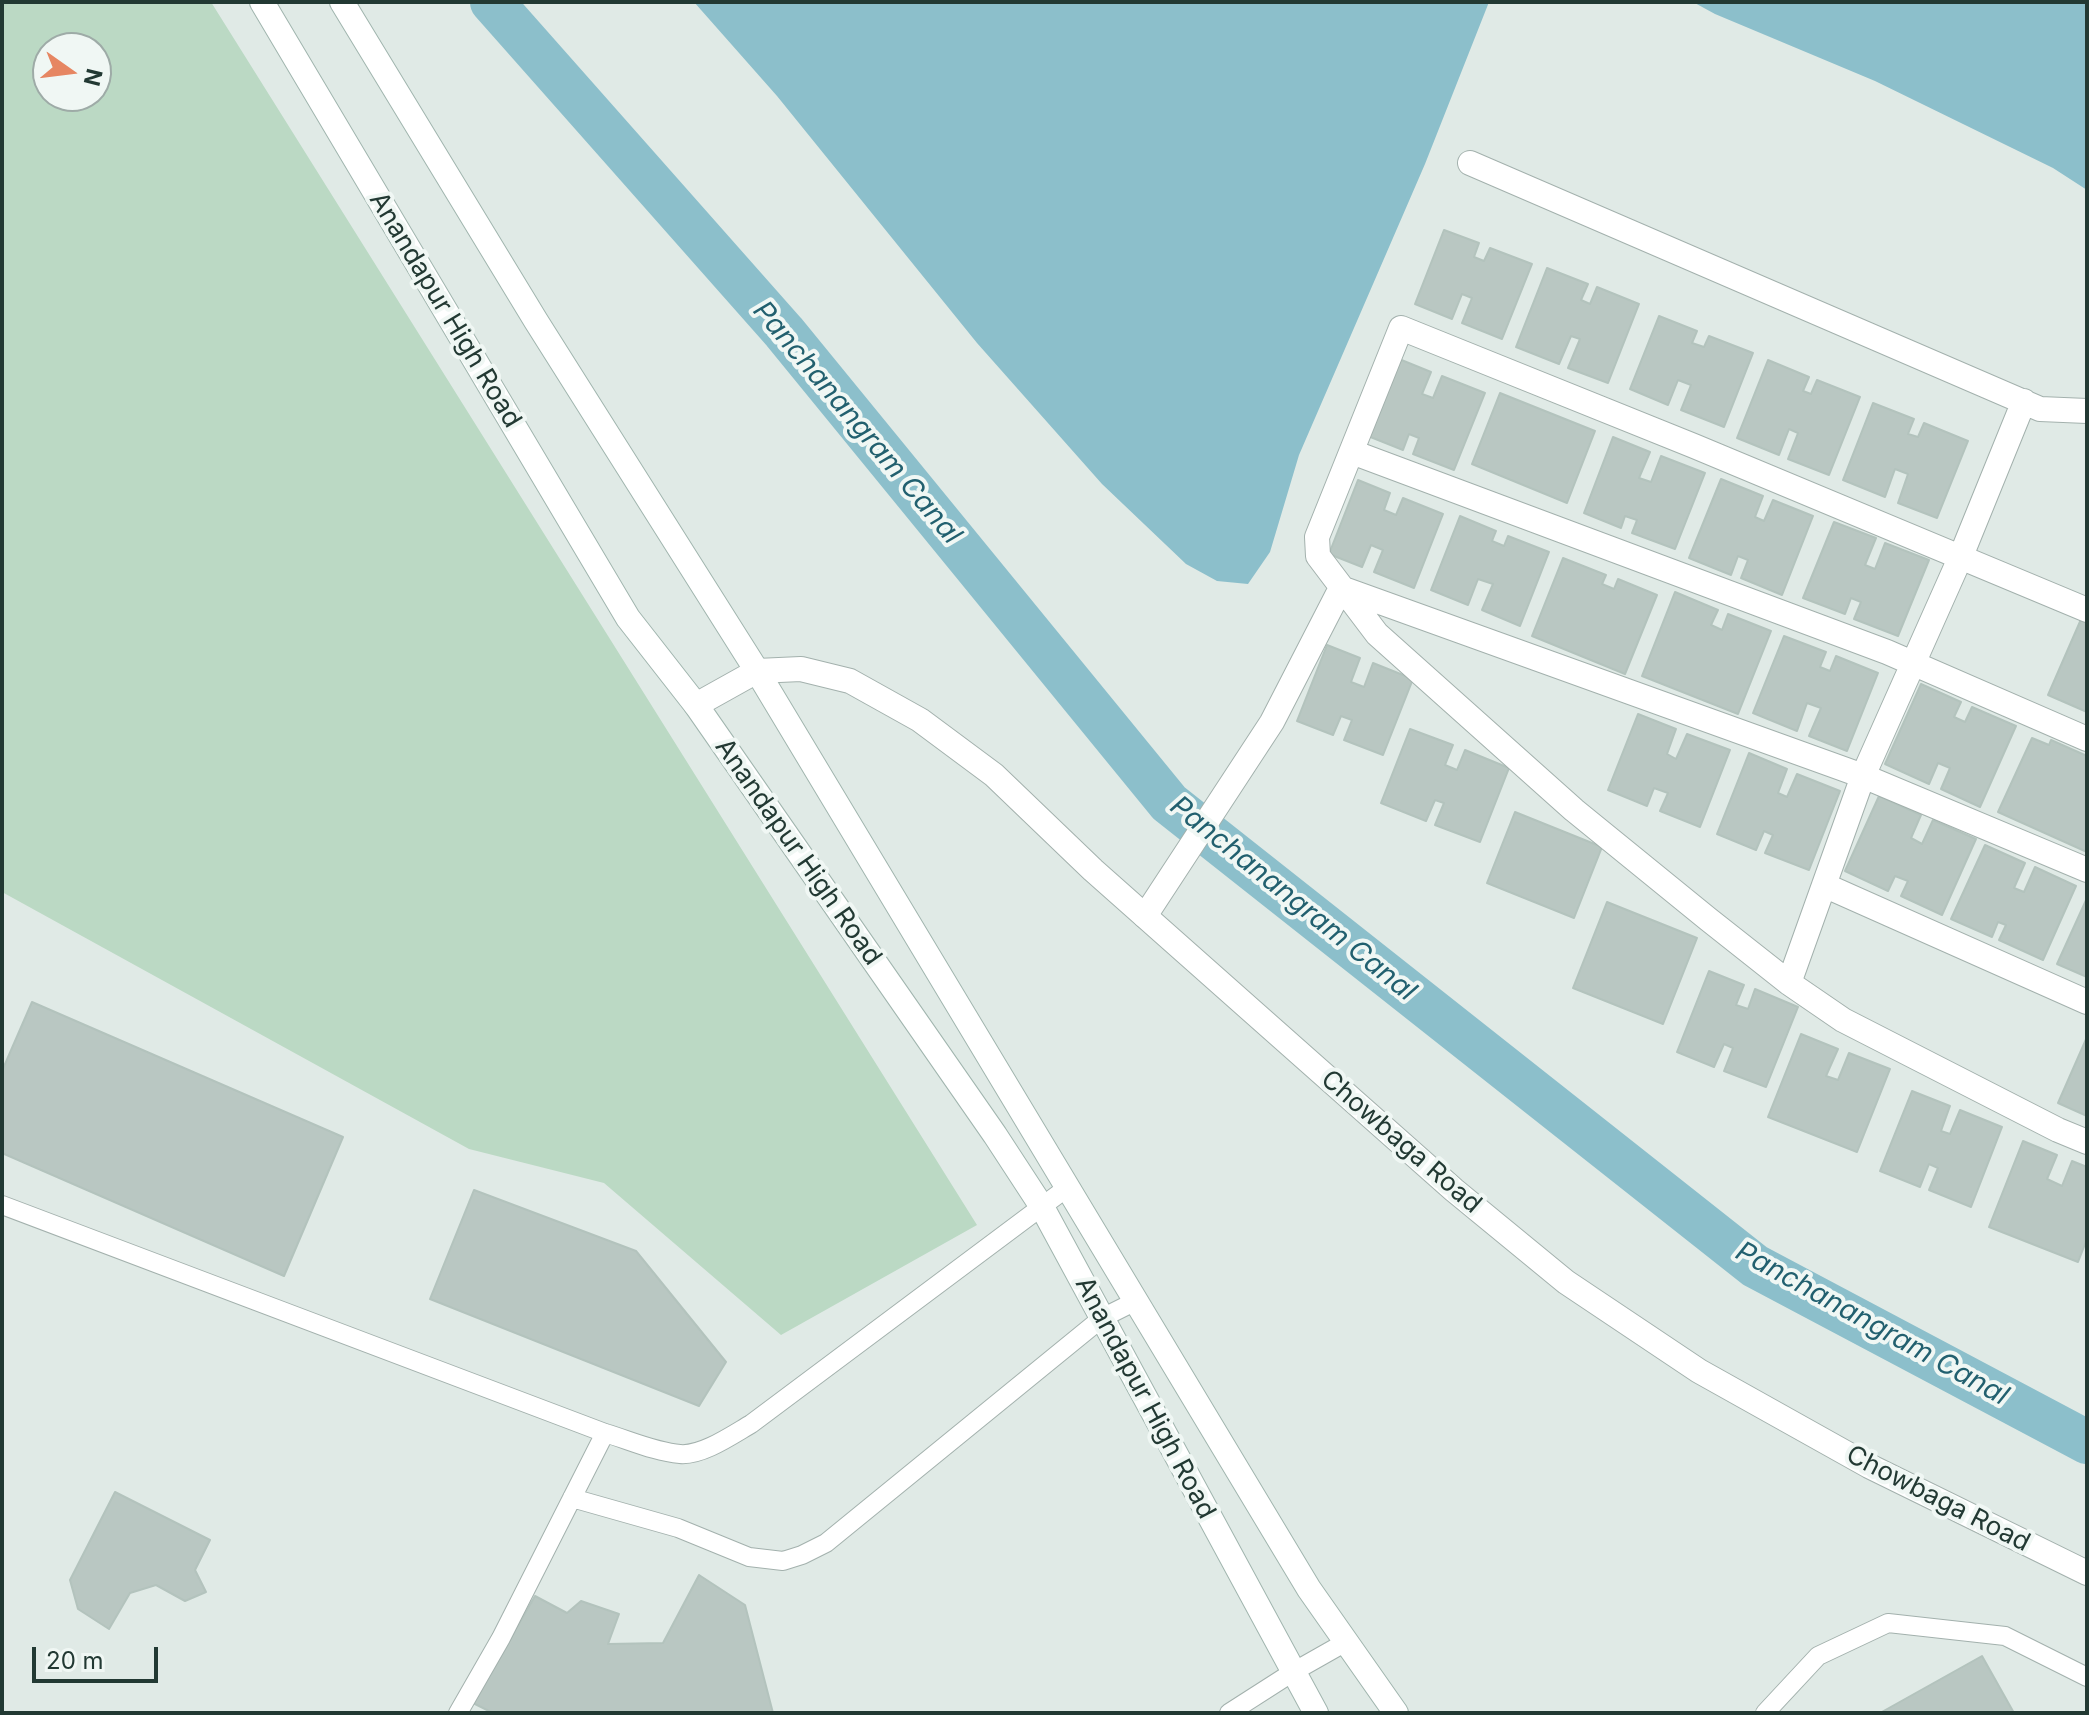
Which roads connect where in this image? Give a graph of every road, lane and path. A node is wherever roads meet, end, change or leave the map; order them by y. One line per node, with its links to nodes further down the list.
1 (262, 2): 12 (street, Anandapur High Road)
2 (342, 2): 11 (street, Anandapur High Road)
3 (1470, 163): 4 (street)
4 (2024, 401): 5 (street); 7 (street)
5 (2085, 412)
6 (1352, 452): 7 (street); 8 (street); 10 (street)
7 (1961, 556): 9 (street); 10 (street)
8 (1341, 588): 14 (street); 17 (street); 18 (street)
9 (2087, 610)
10 (1913, 663): 13 (street); 14 (street)
11 (757, 671): 12 (street); 17 (street, Chowbaga Road); 21 (street, Anandapur High Road)
12 (696, 705): 23 (street, Anandapur High Road)
13 (2087, 739)
14 (1863, 776): 15 (street); 16 (street)
15 (2087, 870)
16 (1824, 885): 18 (street); 19 (street)
17 (1145, 916): 28 (street, Chowbaga Road)
18 (1789, 983): 20 (street)
19 (2087, 1002)
20 (2087, 1142)
21 (1068, 1187): 23 (lane); 24 (street, Anandapur High Road)
22 (2, 1205): 26 (lane)
23 (1042, 1207): 25 (street, Anandapur High Road); 26 (lane)
24 (1136, 1301): 25 (lane); 29 (street, Anandapur High Road)
25 (1102, 1318): 27 (lane); 30 (street, Anandapur High Road)
26 (605, 1433): 27 (lane)
27 (572, 1498): 32 (lane)
28 (2087, 1573)
29 (1346, 1642): 30 (lane); 35 (street, Anandapur High Road)
30 (1293, 1672): 33 (lane); 34 (street, Anandapur High Road)
31 (2087, 1677): 36 (lane)
32 (458, 1713)
33 (1229, 1713)
34 (1316, 1713)
35 (1396, 1713)
36 (1765, 1713)

